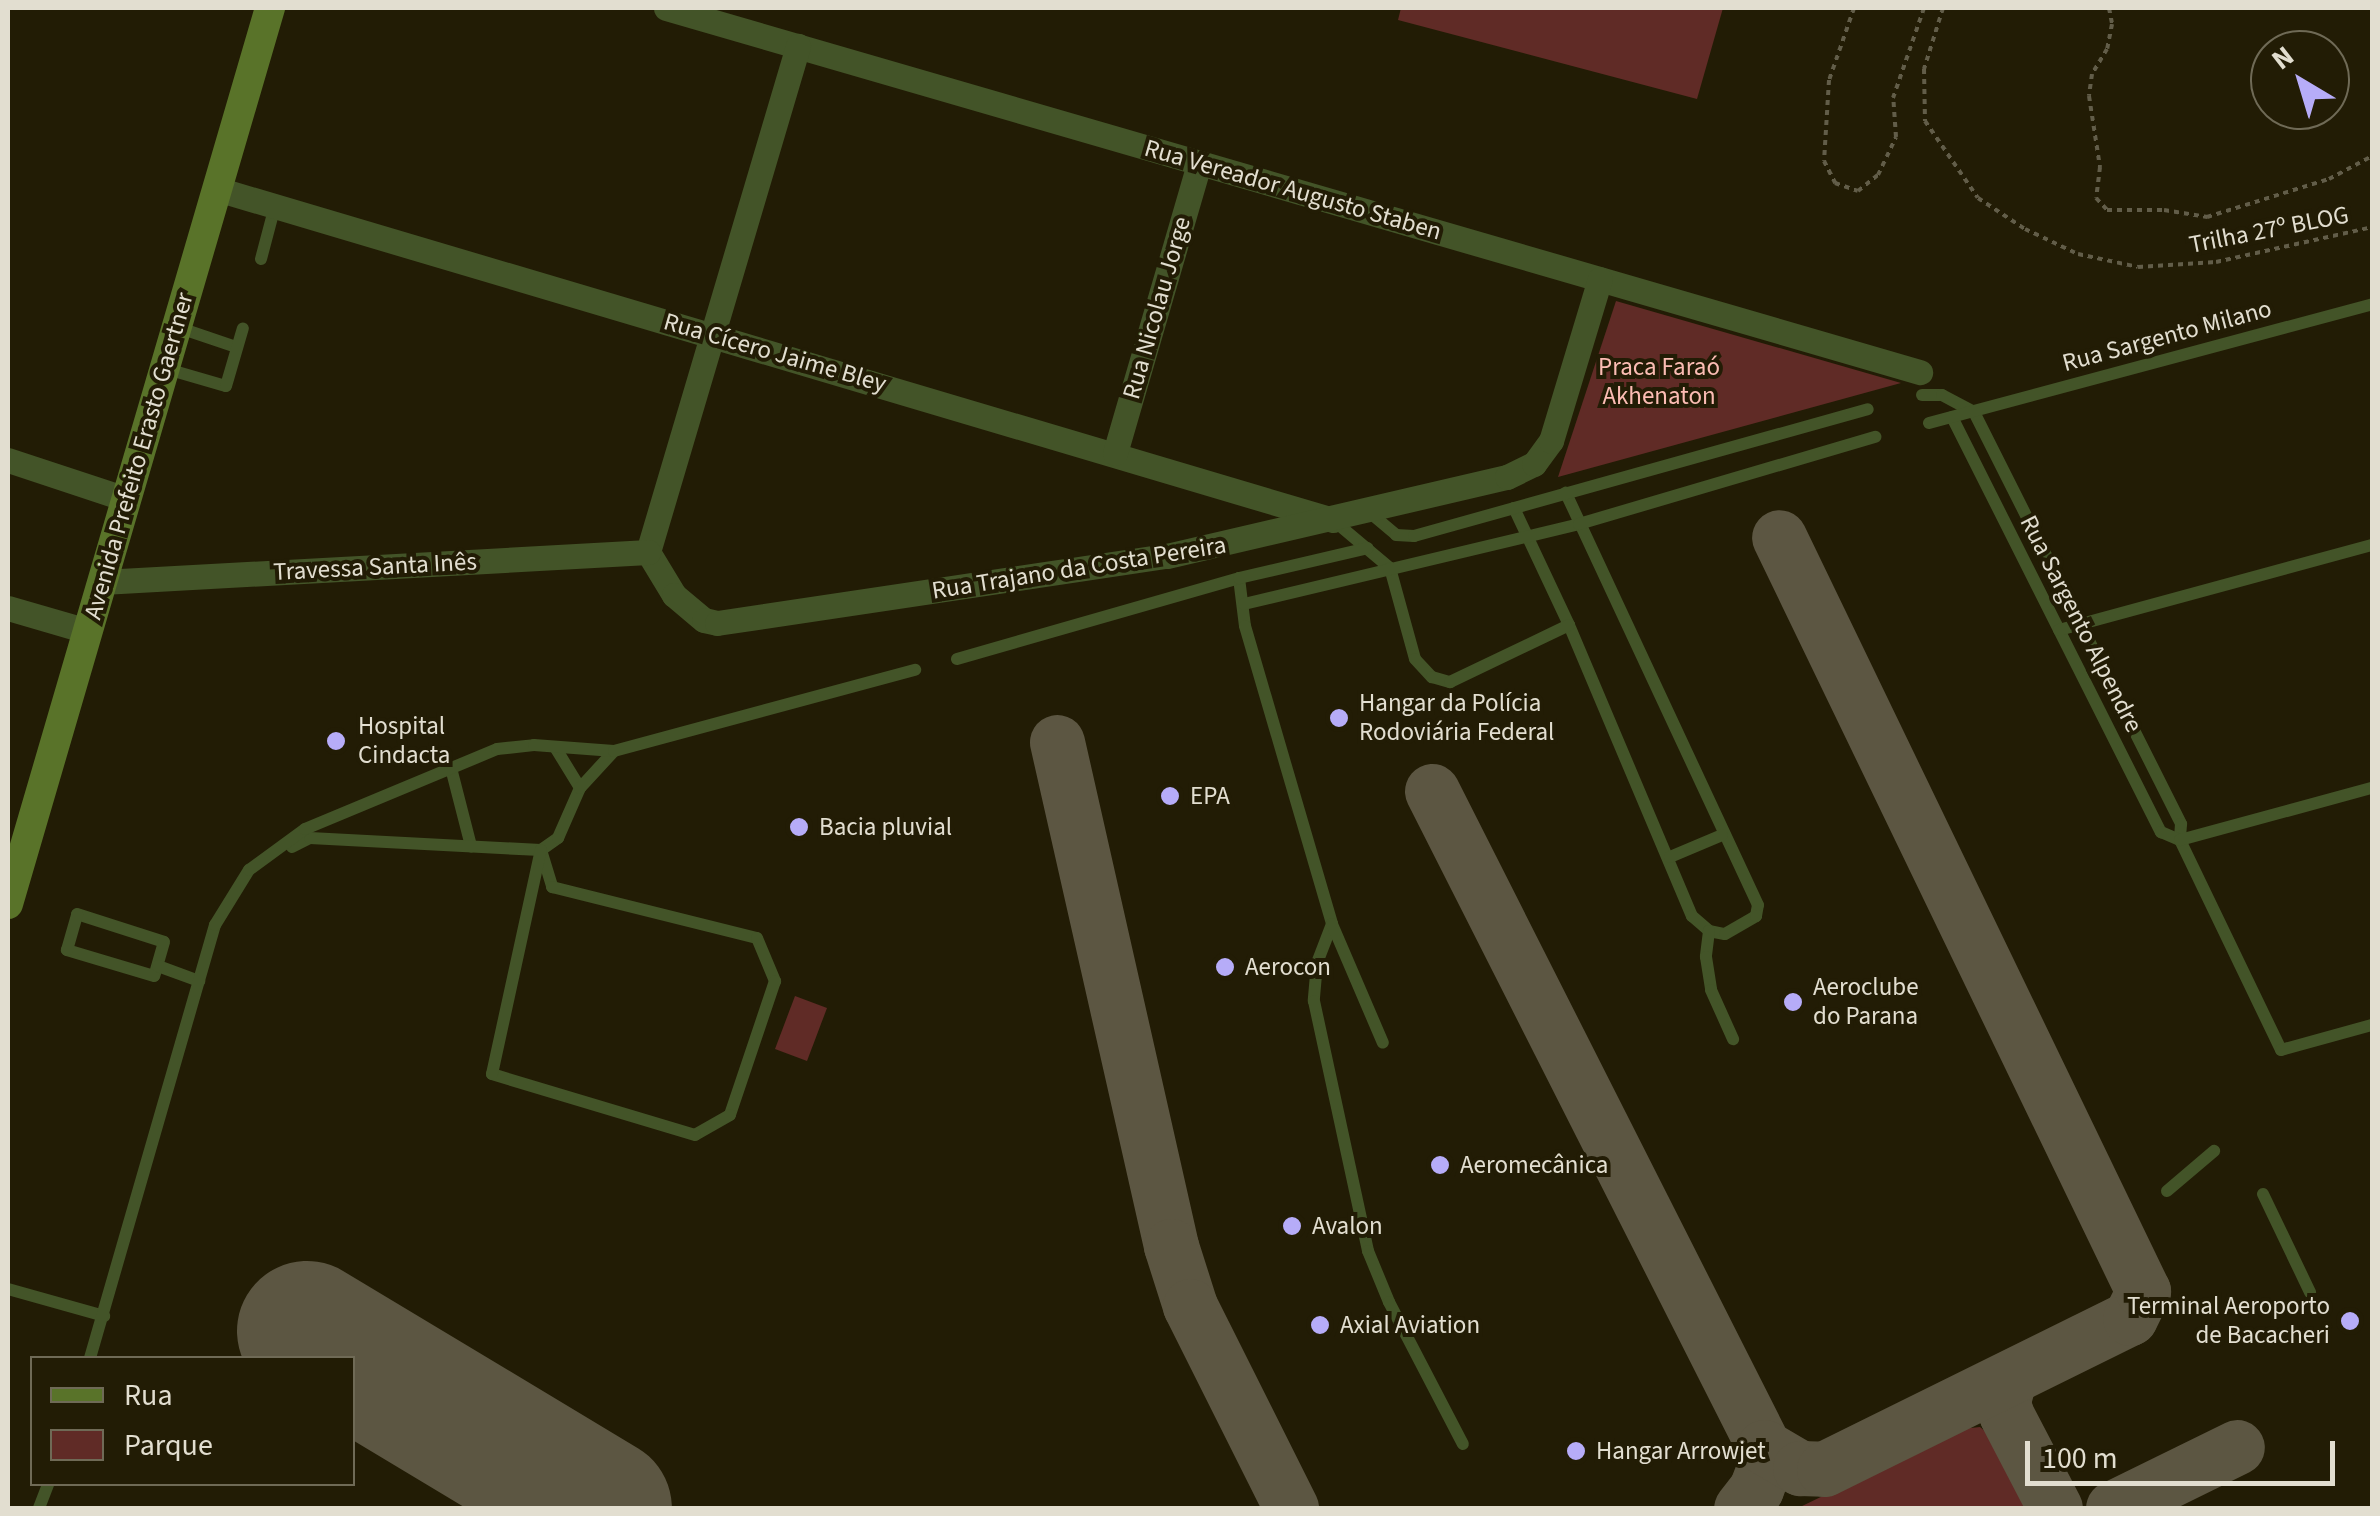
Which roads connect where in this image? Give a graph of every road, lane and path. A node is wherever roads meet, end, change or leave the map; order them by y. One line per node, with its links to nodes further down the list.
1 (270, 8): 10 (main road, Avenida Prefeito Erasto Gaertner)
2 (666, 8): 7 (street, Rua Vereador Augusto Staben)
3 (1854, 8): 4 (path)
4 (1924, 8)
5 (1943, 8): 12 (path, Trilha 27º BLOG)
6 (2108, 8): 8 (path, Trilha 27º BLOG)
7 (798, 46): 9 (street, Rua Vereador Augusto Staben); 18 (street)
8 (2372, 156)
9 (1200, 162): 14 (street, Rua Vereador Augusto Staben); 29 (street, Rua Nicolau Jorge)
10 (217, 189): 11 (street, Rua Cícero Jaime Bley); 16 (main road, Avenida Prefeito Erasto Gaertner)
11 (275, 206): 13 (lane); 18 (street, Rua Cícero Jaime Bley)
12 (2372, 227)
13 (262, 259)
14 (1600, 279): 21 (street, Rua Vereador Augusto Staben); 35 (street, Rua Trajano da Costa Pereira)
15 (2372, 304): 23 (lane, Rua Sargento Milano)
16 (176, 327): 19 (lane); 20 (main road, Avenida Prefeito Erasto Gaertner)
17 (243, 328): 19 (lane)
18 (712, 335): 29 (street, Rua Cícero Jaime Bley); 42 (street)
19 (236, 348): 20 (lane)
20 (164, 368): 32 (main road, Avenida Prefeito Erasto Gaertner)
21 (1921, 383): 23 (lane)
22 (1868, 409): 24 (lane)
23 (1974, 412): 25 (lane, Rua Sargento Milano); 33 (lane, Rua Sargento Alpendre)
24 (1849, 415): 28 (lane); 31 (lane)
25 (1952, 417): 26 (lane, Rua Sargento Milano); 36 (lane, Rua Sargento Alpendre)
26 (1928, 423)
27 (1876, 437): 28 (lane)
28 (1857, 442): 38 (lane)
29 (1115, 452): 37 (street, Rua Cícero Jaime Bley)
30 (8, 460): 32 (street)
31 (1566, 493): 34 (lane); 38 (lane)
32 (126, 499): 45 (main road, Avenida Prefeito Erasto Gaertner)
33 (2022, 507): 36 (lane); 49 (lane, Rua Sargento Alpendre)
34 (1514, 508): 35 (lane); 39 (lane)
35 (1369, 512): 37 (street, Rua Trajano da Costa Pereira)
36 (2002, 517): 50 (lane, Rua Sargento Alpendre)
37 (1333, 520): 41 (lane); 42 (street, Rua Trajano da Costa Pereira)
38 (1579, 524): 39 (lane); 61 (lane)
39 (1527, 536): 43 (lane); 48 (lane)
40 (2372, 545): 49 (lane)
41 (1368, 548): 43 (lane); 44 (lane)
42 (648, 552): 45 (street, Travessa Santa Inês)
43 (1390, 568): 46 (lane); 48 (lane)
44 (1239, 578): 46 (lane); 52 (lane)
45 (102, 582): 51 (main road, Avenida Prefeito Erasto Gaertner)
46 (1244, 604): 68 (lane)
47 (8, 608): 51 (street)
48 (1569, 624): 65 (lane)
49 (2080, 624): 50 (lane); 54 (lane, Rua Sargento Alpendre)
50 (2059, 630): 56 (lane, Rua Sargento Alpendre)
51 (87, 632): 67 (main road, Avenida Prefeito Erasto Gaertner)
52 (956, 659)
53 (915, 670): 57 (lane)
54 (2138, 740): 56 (lane); 62 (lane, Rua Sargento Alpendre)
55 (555, 747): 57 (lane); 58 (lane); 59 (lane)
56 (2120, 750): 62 (lane, Rua Sargento Alpendre)
57 (614, 751): 59 (lane)
58 (451, 768): 63 (lane); 66 (lane)
59 (580, 788): 64 (lane)
60 (2372, 788): 62 (lane)
61 (1722, 835): 65 (lane); 69 (lane)
62 (2180, 840): 72 (lane, Rua Sargento Alpendre)
63 (470, 846): 64 (lane); 66 (lane)
64 (541, 850): 64 (lane)
65 (1670, 857): 69 (lane)
66 (249, 870): 71 (lane)
67 (8, 904)
68 (1332, 924): 74 (lane); 82 (lane)
69 (1709, 931): 73 (lane)
70 (158, 966): 70 (lane); 71 (lane)
71 (200, 981): 80 (lane)
72 (2372, 1026)
73 (1733, 1038)
74 (1383, 1043)
75 (2214, 1152): 76 (lane)
76 (2167, 1191)
77 (2263, 1194): 79 (lane)
78 (8, 1289): 80 (lane)
79 (2310, 1292)
80 (104, 1316): 81 (lane)
81 (91, 1356)
82 (1463, 1444)

